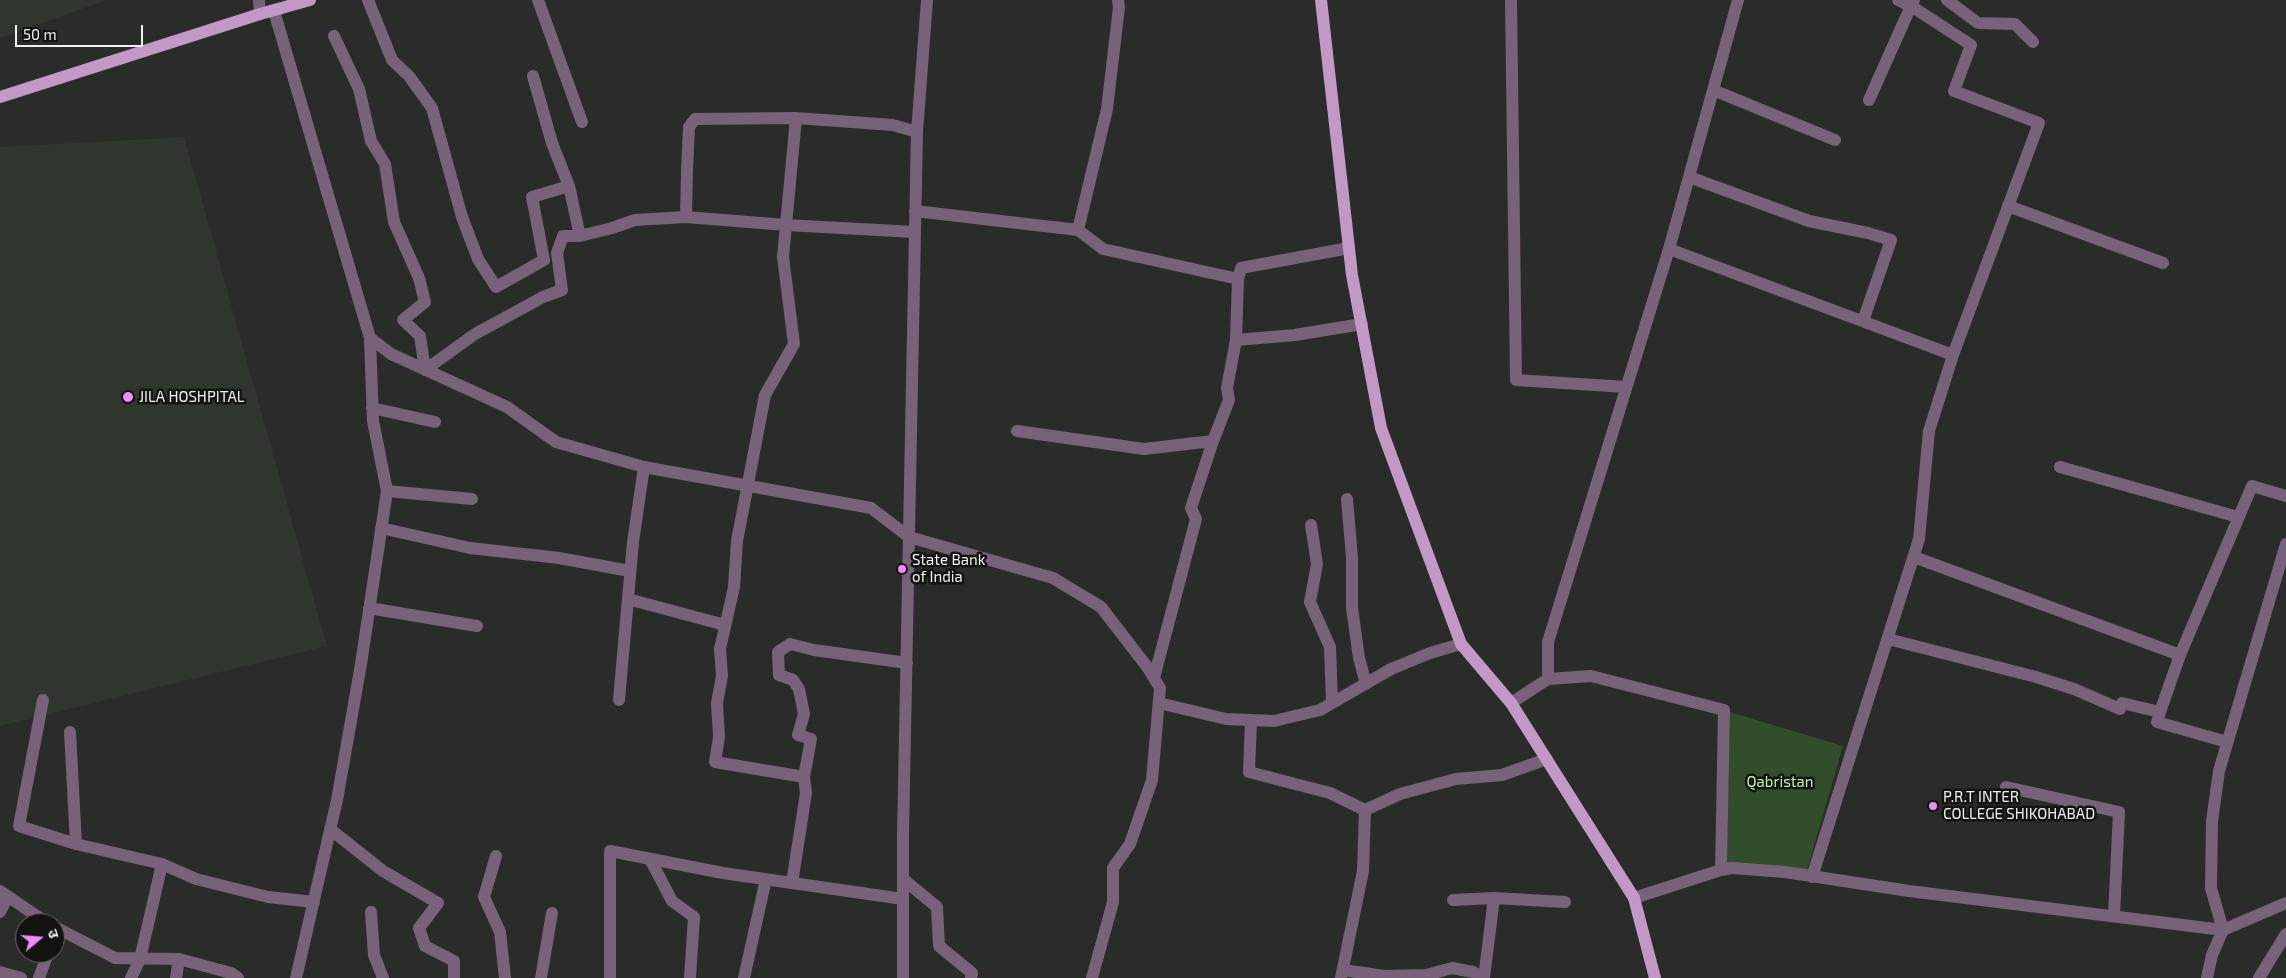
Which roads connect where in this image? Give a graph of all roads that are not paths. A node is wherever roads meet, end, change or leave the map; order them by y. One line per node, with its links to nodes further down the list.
1 (259, 0): 14 (street)
2 (310, 0): 13 (main road)
3 (368, 0): 26 (street)
4 (538, 0): 22 (street)
5 (927, 0): 23 (street)
6 (1118, 0): 31 (street)
7 (1321, 0): 34 (main road)
8 (1511, 0): 44 (street)
9 (1738, 0): 18 (street)
10 (1898, 0): 12 (street)
11 (1946, 0): 16 (street)
12 (1912, 3): 20 (street); 27 (street)
13 (274, 11): 14 (main road); 40 (street)
14 (260, 14): 19 (main road)
15 (334, 36): 43 (street)
16 (2033, 42)
17 (533, 76): 26 (street)
18 (1713, 90): 24 (street); 25 (street)
19 (0, 97)
20 (1869, 100)
21 (796, 118): 23 (street); 29 (street); 30 (street)
22 (582, 122)
23 (917, 132): 28 (street)
24 (1835, 140)
25 (1688, 177): 35 (street); 38 (street)
26 (569, 186): 33 (street)
27 (2008, 206): 36 (street); 42 (street)
28 (915, 211): 31 (street); 32 (street)
29 (686, 217): 30 (street); 33 (street)
30 (786, 225): 32 (street); 51 (street)
31 (1078, 230): 37 (street)
32 (915, 232): 59 (street)
33 (580, 236): 43 (street)
34 (1350, 248): 37 (street); 39 (main road)
35 (1669, 248): 38 (street); 44 (street)
36 (2163, 264)
37 (1238, 280): 41 (street)
38 (1863, 321): 42 (street)
39 (1362, 324): 41 (street); 68 (main road)
40 (370, 338): 43 (street); 45 (street)
41 (1236, 340): 48 (street)
42 (1953, 355): 61 (street)
43 (425, 370): 49 (street)
44 (1626, 388): 72 (street)
45 (372, 408): 46 (street); 52 (street)
46 (434, 422)
47 (1016, 432): 48 (street)
48 (1213, 441): 71 (street)
49 (644, 467): 51 (street); 62 (street)
50 (2060, 467): 56 (street)
51 (747, 486): 59 (street); 65 (street)
52 (387, 491): 54 (street); 58 (street)
53 (2286, 496): 56 (street)
54 (472, 499)
55 (1347, 499): 73 (street)
56 (2238, 518): 69 (street)
57 (1311, 525): 77 (street)
58 (381, 528): 62 (street); 64 (street)
59 (909, 537): 70 (street); 71 (street)
60 (2286, 544): 82 (street)
61 (1914, 556): 67 (street); 69 (street)
62 (630, 571): 63 (street)
63 (628, 598): 65 (street); 75 (street)
64 (369, 608): 66 (street); 87 (street)
65 (726, 625): 84 (street)
66 (477, 626)
67 (1888, 639): 79 (street); 93 (street)
68 (1461, 644): 73 (street); 78 (main road)
69 (2180, 655): 79 (street)
70 (906, 662): 84 (street); 95 (street)
71 (1154, 678): 76 (street)
72 (1548, 679): 78 (street); 92 (street)
73 (1366, 684): 77 (street)
74 (43, 700): 88 (street)
75 (619, 700)
76 (1159, 703): 80 (street); 133 (street)
77 (1332, 703): 80 (street)
78 (1511, 703): 83 (main road)
79 (2160, 712): 82 (street)
80 (1251, 720): 86 (street)
81 (70, 732): 88 (street)
82 (2227, 742): 110 (street)
83 (1547, 759): 86 (street); 99 (main road)
84 (804, 777): 96 (street)
85 (2006, 787): 109 (street)
86 (1365, 810): 117 (street)
87 (330, 829): 102 (street); 125 (street)
88 (76, 844): 91 (street)
89 (496, 856): 126 (street)
90 (650, 859): 94 (street); 128 (street); 129 (street)
91 (162, 864): 102 (street); 113 (street)
92 (1721, 870): 93 (street); 99 (street)
93 (1812, 876): 109 (street)
94 (766, 879): 96 (street); 130 (street)
95 (903, 879): 100 (street); 132 (street)
96 (792, 883): 100 (street)
97 (4, 894): 105 (street); 107 (street)
98 (1494, 898): 101 (street); 103 (street); 134 (street)
99 (1634, 898): 135 (main road)
100 (903, 899): 131 (street)
101 (1453, 900)
102 (314, 902): 123 (street)
103 (1565, 902)
104 (2286, 903): 110 (street)
105 (0, 912)
106 (371, 912): 124 (street)
107 (31, 913)
108 (552, 913): 127 (street)
109 (2114, 916): 110 (street)
110 (2223, 930): 136 (street)
111 (65, 934): 113 (street)
112 (2286, 934): 137 (street)
113 (140, 959): 114 (street); 120 (street)
114 (179, 959): 121 (street); 122 (street)
115 (44, 963): 119 (street)
116 (0, 972): 118 (street)
117 (1342, 974): 134 (street)
118 (21, 978)
119 (39, 978)
120 (131, 978)
121 (176, 978)
122 (238, 978)
123 (296, 978)
124 (383, 978)
125 (454, 978)
126 (505, 978)
127 (541, 978)
128 (610, 978)
129 (690, 978)
130 (744, 978)
131 (903, 978)
132 (970, 978)
133 (1092, 978)
134 (1483, 978)
135 (1655, 978)
136 (2207, 978)
137 (2259, 978)

